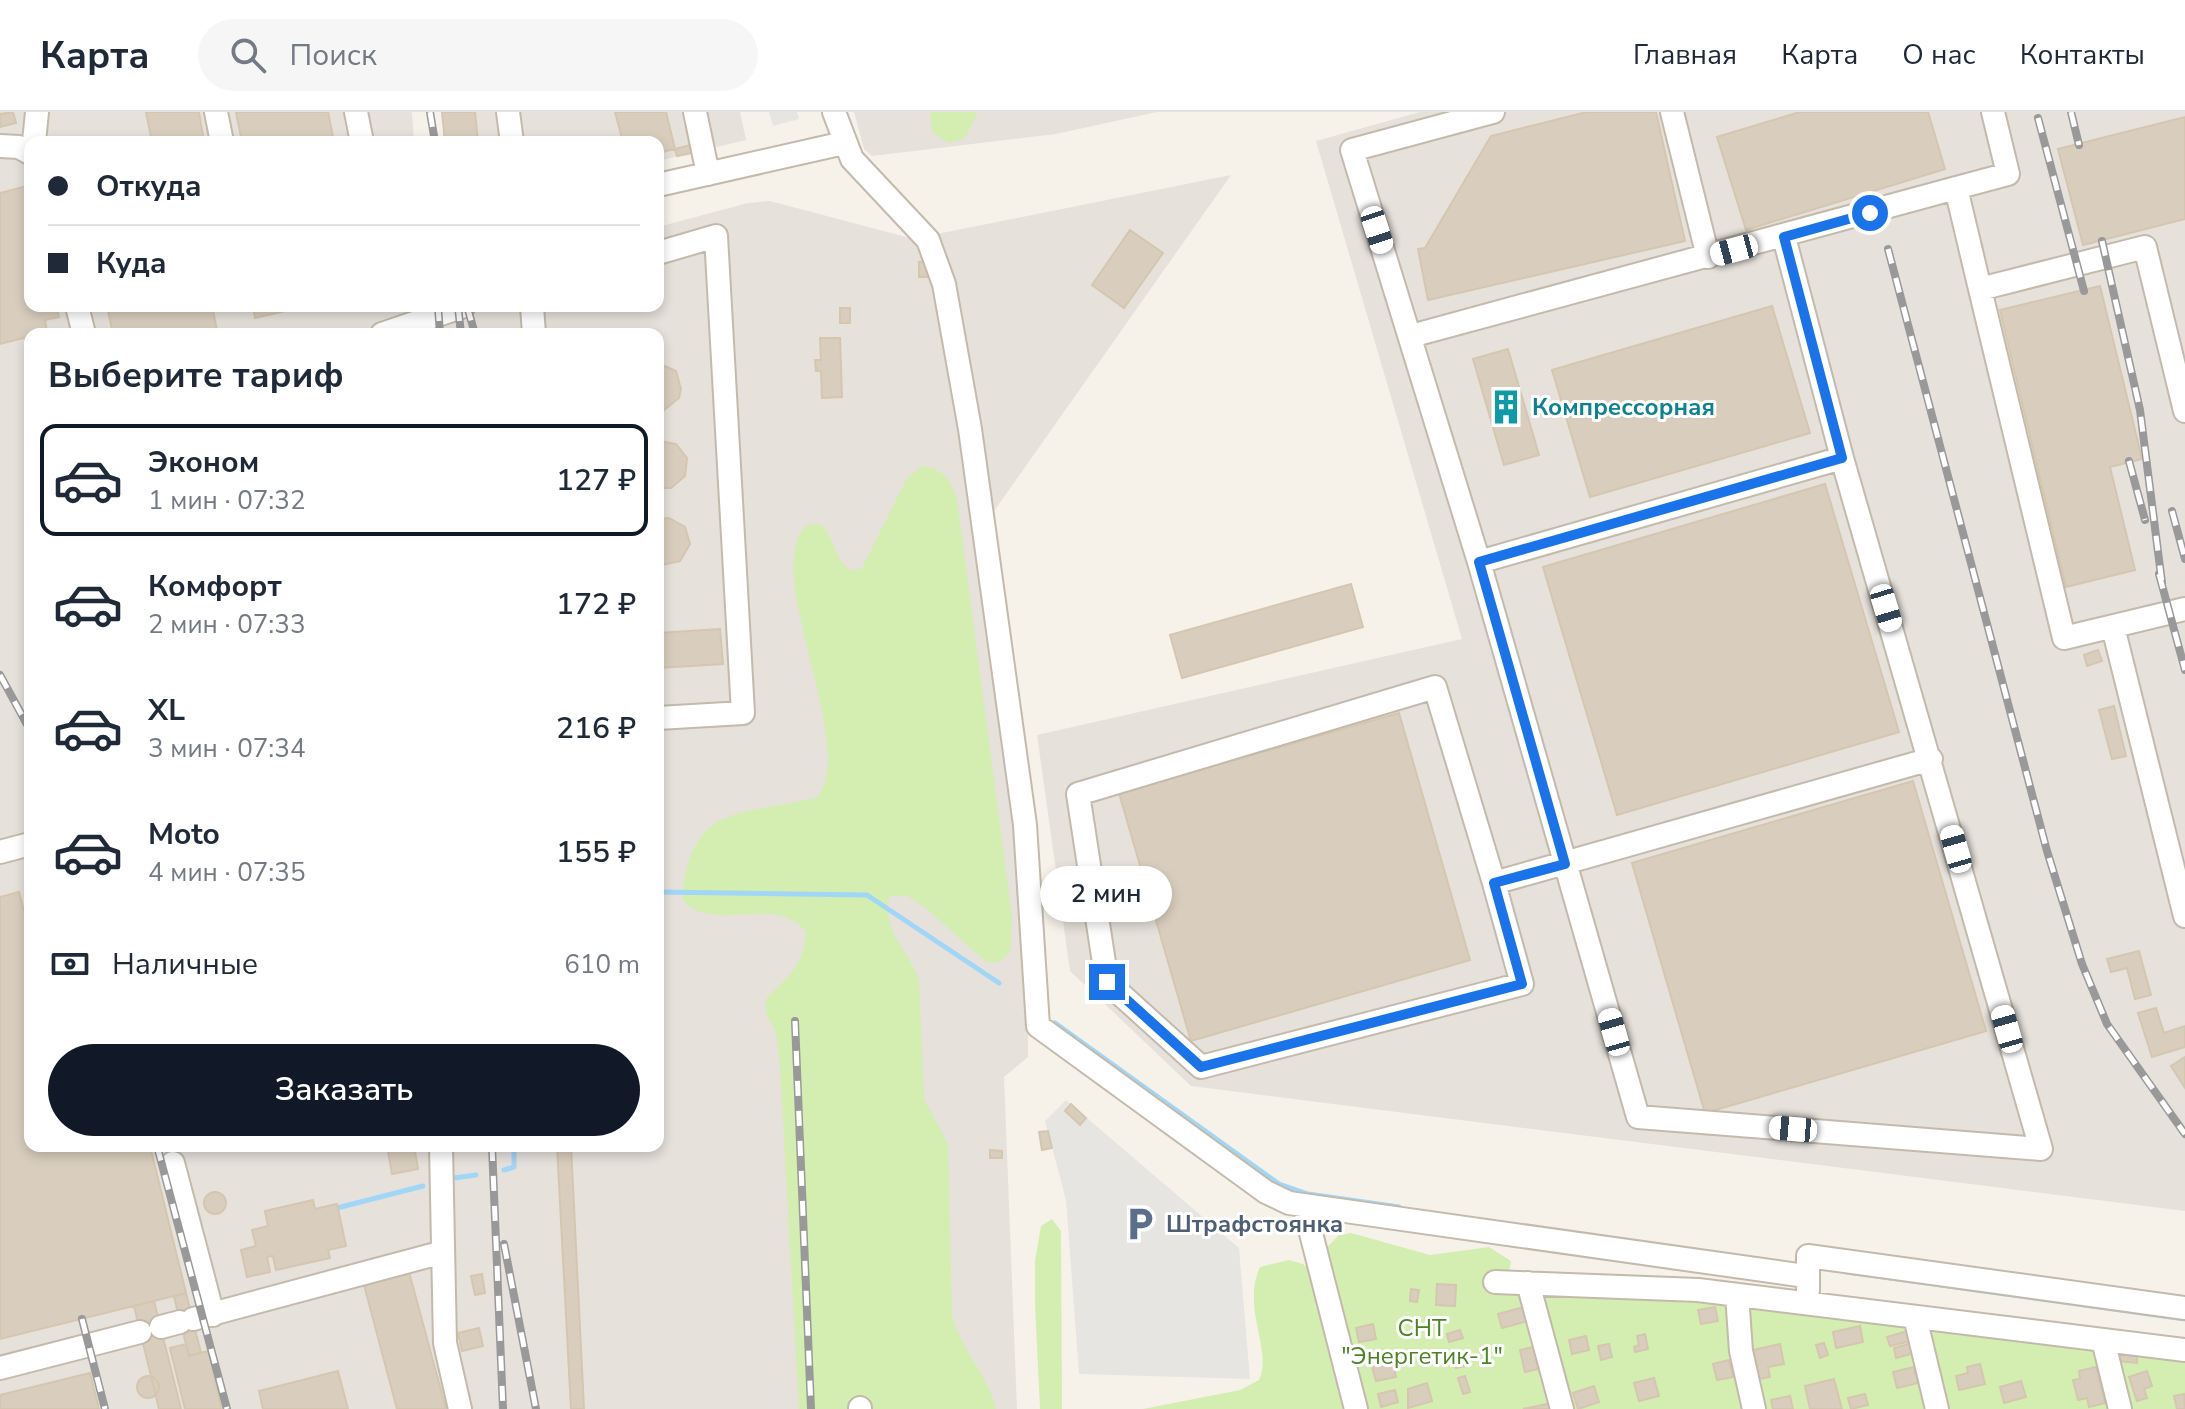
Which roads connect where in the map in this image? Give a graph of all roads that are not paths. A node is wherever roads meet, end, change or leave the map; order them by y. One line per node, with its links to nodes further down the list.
1 (37, 112): 10 (street)
2 (216, 112): 11 (street)
3 (356, 112): 12 (street)
4 (508, 112): 13 (street)
5 (695, 112): 17 (street)
6 (834, 112): 14 (street)
7 (1493, 112): 26 (street)
8 (1672, 112): 22 (street)
9 (1993, 112): 19 (street)
10 (35, 136)
11 (221, 136)
12 (361, 136)
13 (511, 136)
14 (844, 143): 17 (street); 43 (street)
15 (0, 146): 16 (street)
16 (24, 150)
17 (708, 174): 18 (street)
18 (664, 184)
19 (1956, 188): 20 (street); 23 (street)
20 (1784, 237): 22 (street); 28 (street)
21 (664, 251): 32 (street)
22 (1708, 257): 26 (street)
23 (1980, 289): 27 (street); 31 (street)
24 (446, 312): 25 (street)
25 (400, 328)
26 (1411, 336): 29 (street)
27 (2185, 411)
28 (1842, 458): 29 (street); 33 (street)
29 (1479, 562): 38 (street)
30 (2185, 609): 31 (street)
31 (2113, 627): 35 (street)
32 (664, 718)
33 (1931, 759): 38 (street); 38 (street)
34 (2185, 822): 35 (street)
35 (2163, 828): 40 (street)
36 (24, 846): 37 (street)
37 (0, 852)
38 (1565, 864): 39 (street)
39 (1494, 883): 39 (street)
40 (2185, 916)
41 (441, 1152): 44 (street)
42 (173, 1163): 52 (street)
43 (1304, 1206): 45 (street); 57 (street)
44 (443, 1252): 52 (street); 56 (street)
45 (1805, 1276): 49 (street); 50 (street)
46 (1495, 1282): 47 (street)
47 (1528, 1283): 48 (street); 58 (street)
48 (1737, 1295): 49 (street); 59 (street)
49 (1810, 1304): 51 (street)
50 (2185, 1308)
51 (1915, 1317): 53 (street); 60 (street)
52 (177, 1323): 55 (street)
53 (2103, 1340): 54 (street); 61 (street)
54 (2185, 1350)
55 (0, 1368)
56 (460, 1409)
57 (1356, 1409)
58 (1562, 1409)
59 (1754, 1409)
60 (1937, 1409)
61 (2120, 1409)

